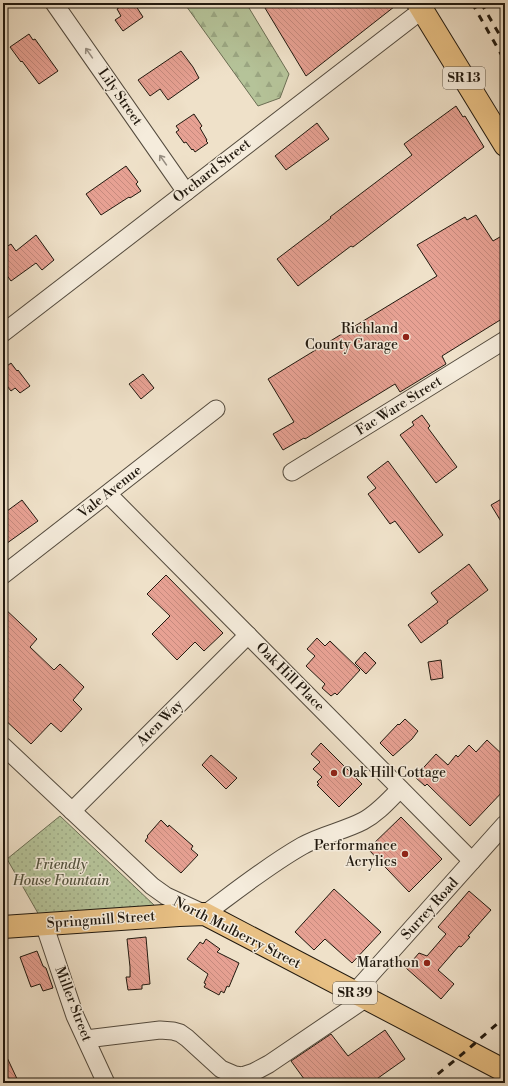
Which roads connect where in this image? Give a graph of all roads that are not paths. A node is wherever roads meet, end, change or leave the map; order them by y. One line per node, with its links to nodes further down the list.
1 (54, 3): 4 (street, Lily Street, one-way to 1)
2 (420, 6): 3 (main road, SR 13); 4 (street, Orchard Street)
3 (505, 145)
4 (186, 192): 5 (street, Orchard Street)
5 (3, 333)
6 (505, 340): 8 (street, Fac Ware Street)
7 (216, 409): 9 (street, Vale Avenue)
8 (292, 472)
9 (108, 494): 10 (street, Vale Avenue); 11 (street, Oak Hill Place)
10 (3, 575)
11 (248, 636): 13 (street, Oak Hill Place); 14 (street, Aten Way)
12 (3, 746): 14 (street, North Mulberry Street)
13 (400, 789): 16 (street, Oak Hill Place); 17 (street)
14 (72, 810): 17 (street, North Mulberry Street)
15 (505, 824): 16 (street, Surrey Road)
16 (472, 861): 20 (street, Surrey Road)
17 (205, 914): 18 (main road, Springmill Street); 20 (main road, North Mulberry Street / SR 39)
18 (44, 924): 19 (main road, Springmill Street); 21 (street, Miller Street)
19 (3, 927)
20 (360, 996): 21 (street, Surrey Road); 22 (main road, North Mulberry Street / SR 39)
21 (86, 1039): 23 (street, Miller Street)
22 (505, 1071)
23 (106, 1083)

